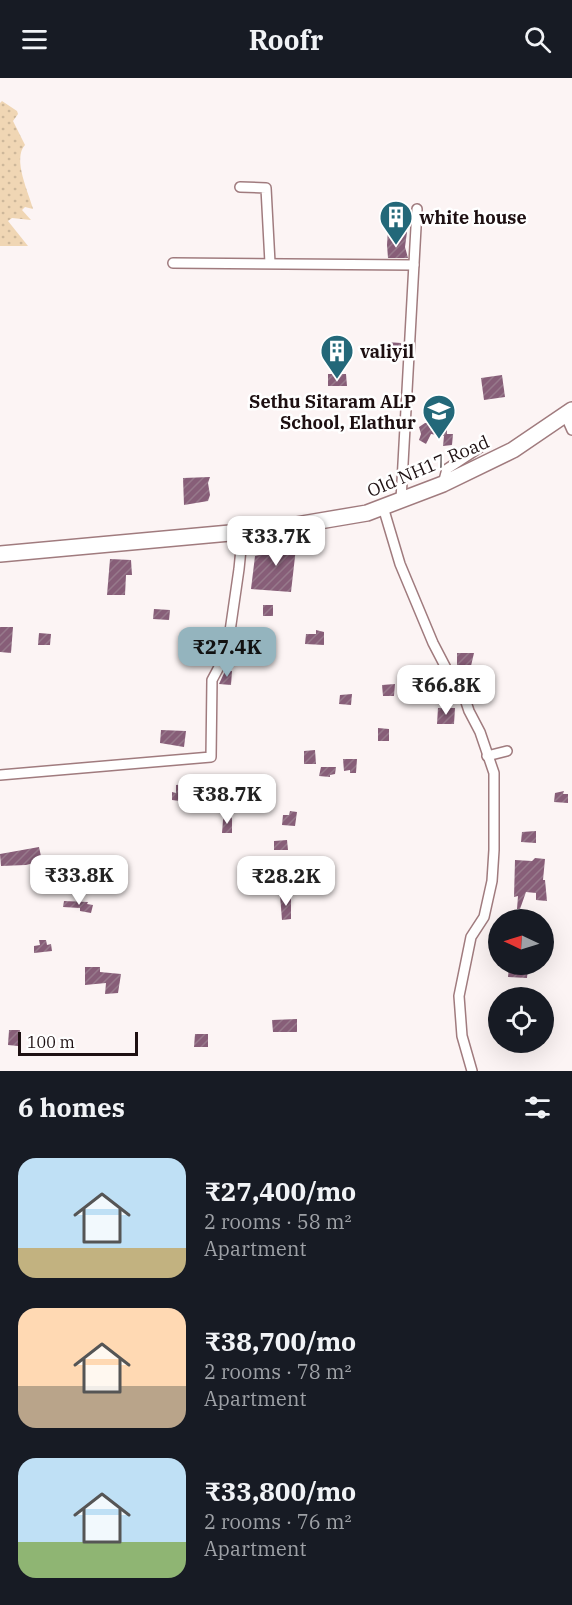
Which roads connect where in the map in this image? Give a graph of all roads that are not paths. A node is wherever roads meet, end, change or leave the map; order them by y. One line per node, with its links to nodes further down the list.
1 (240, 187): 4 (street)
2 (417, 209): 5 (street)
3 (173, 263): 4 (street)
4 (270, 263): 5 (street)
5 (414, 265): 10 (street)
6 (569, 412): 7 (street); 9 (main road, Old NH17 Road)
7 (572, 430)
8 (482, 446): 9 (street)
9 (443, 484): 10 (main road, Old NH17 Road)
10 (401, 500): 11 (main road, Old NH17 Road)
11 (383, 507): 12 (main road, Old NH17 Road); 15 (street)
12 (239, 532): 13 (main road, Old NH17 Road); 16 (street)
13 (0, 554)
14 (507, 752): 15 (street)
15 (487, 756): 17 (street)
16 (0, 775)
17 (472, 1071)

